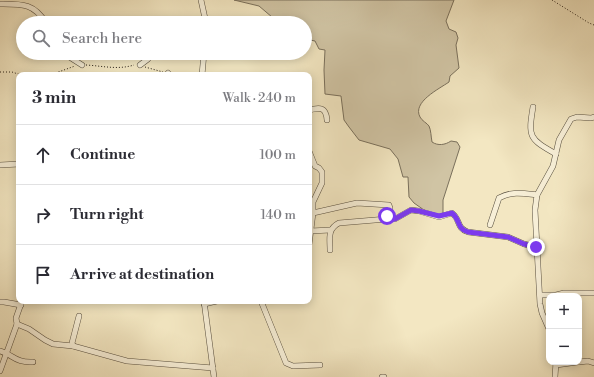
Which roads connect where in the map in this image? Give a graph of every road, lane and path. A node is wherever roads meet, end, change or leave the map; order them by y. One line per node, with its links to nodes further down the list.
1 (201, 0): 5 (street)
2 (552, 0): 6 (path)
3 (0, 4): 4 (street)
4 (42, 16)
5 (204, 16)
6 (594, 24)
7 (74, 60): 10 (street)
8 (147, 60): 11 (street)
9 (203, 60): 15 (street)
10 (82, 65): 11 (path); 13 (path)
11 (140, 65): 14 (path)
12 (0, 72): 16 (path)
13 (58, 72)
14 (160, 72)
15 (202, 72)
16 (16, 73)
17 (533, 107): 21 (street)
18 (312, 109): 20 (street)
19 (594, 117): 21 (street)
20 (327, 120)
21 (556, 154): 25 (street)
22 (312, 159): 26 (street)
23 (16, 164): 24 (street)
24 (0, 165)
25 (537, 195): 29 (street); 32 (street)
26 (313, 213): 27 (street); 28 (street)
27 (387, 219): 30 (street); 32 (street)
28 (312, 222)
29 (490, 225)
30 (330, 230): 31 (street); 33 (street)
31 (312, 231)
32 (536, 247): 35 (street)
33 (330, 250)
34 (594, 293): 35 (street)
35 (540, 295): 42 (street)
36 (0, 302): 37 (street)
37 (16, 303)
38 (22, 304): 43 (street)
39 (204, 304): 52 (street)
40 (262, 304): 50 (street)
41 (79, 316): 44 (street)
42 (546, 322)
43 (17, 324): 44 (street); 46 (street)
44 (73, 346): 52 (street)
45 (0, 350): 46 (street)
46 (6, 353): 47 (street); 53 (street)
47 (33, 362)
48 (582, 362): 49 (street)
49 (594, 363)
50 (320, 364)
51 (556, 365): 55 (street)
52 (213, 368): 54 (street)
53 (0, 371)
54 (214, 377)
55 (555, 377)

